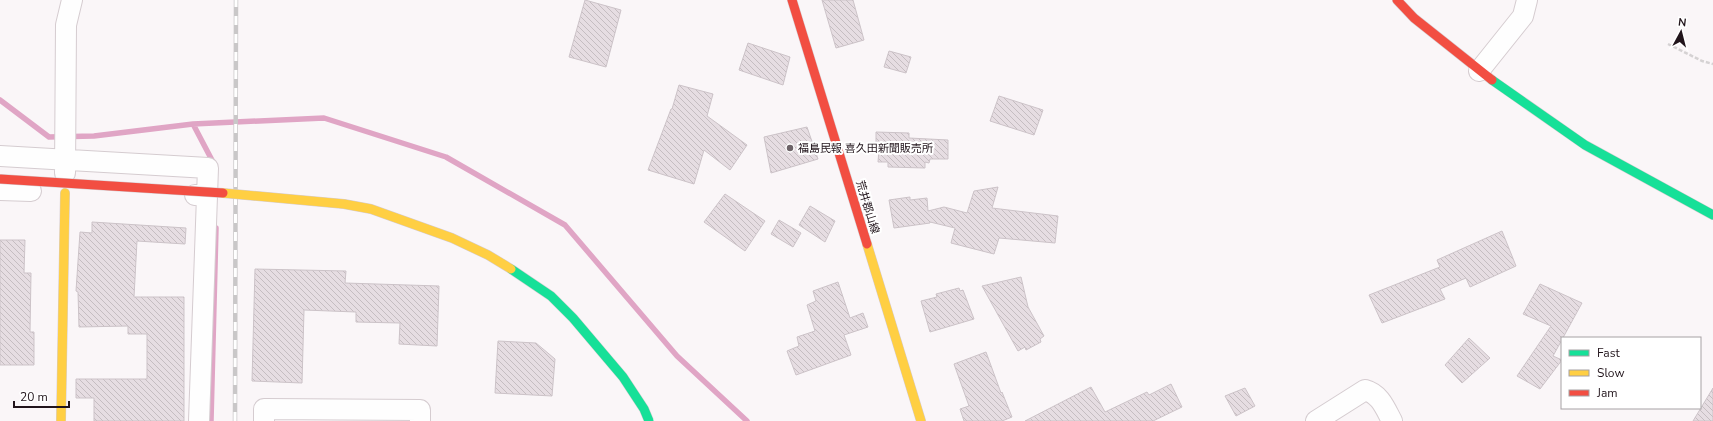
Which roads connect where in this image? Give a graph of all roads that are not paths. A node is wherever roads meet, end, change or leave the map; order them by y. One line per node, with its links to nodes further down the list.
1 (72, 0): 7 (street)
2 (792, 0): 18 (street, 荒井郡山線)
3 (1397, 0): 5 (street)
4 (1527, 0): 5 (street)
5 (1479, 71): 12 (street)
6 (0, 156): 7 (street)
7 (66, 159): 10 (street); 11 (street)
8 (0, 179): 17 (street, bridge)
9 (0, 190): 10 (street)
10 (65, 193): 11 (street); 13 (street)
11 (207, 196): 14 (street)
12 (1713, 215)
13 (61, 421)
14 (199, 421)
15 (264, 421): 16 (street)
16 (420, 421)
17 (649, 421)
18 (921, 421)
19 (1316, 421): 20 (street)
20 (1392, 421)

